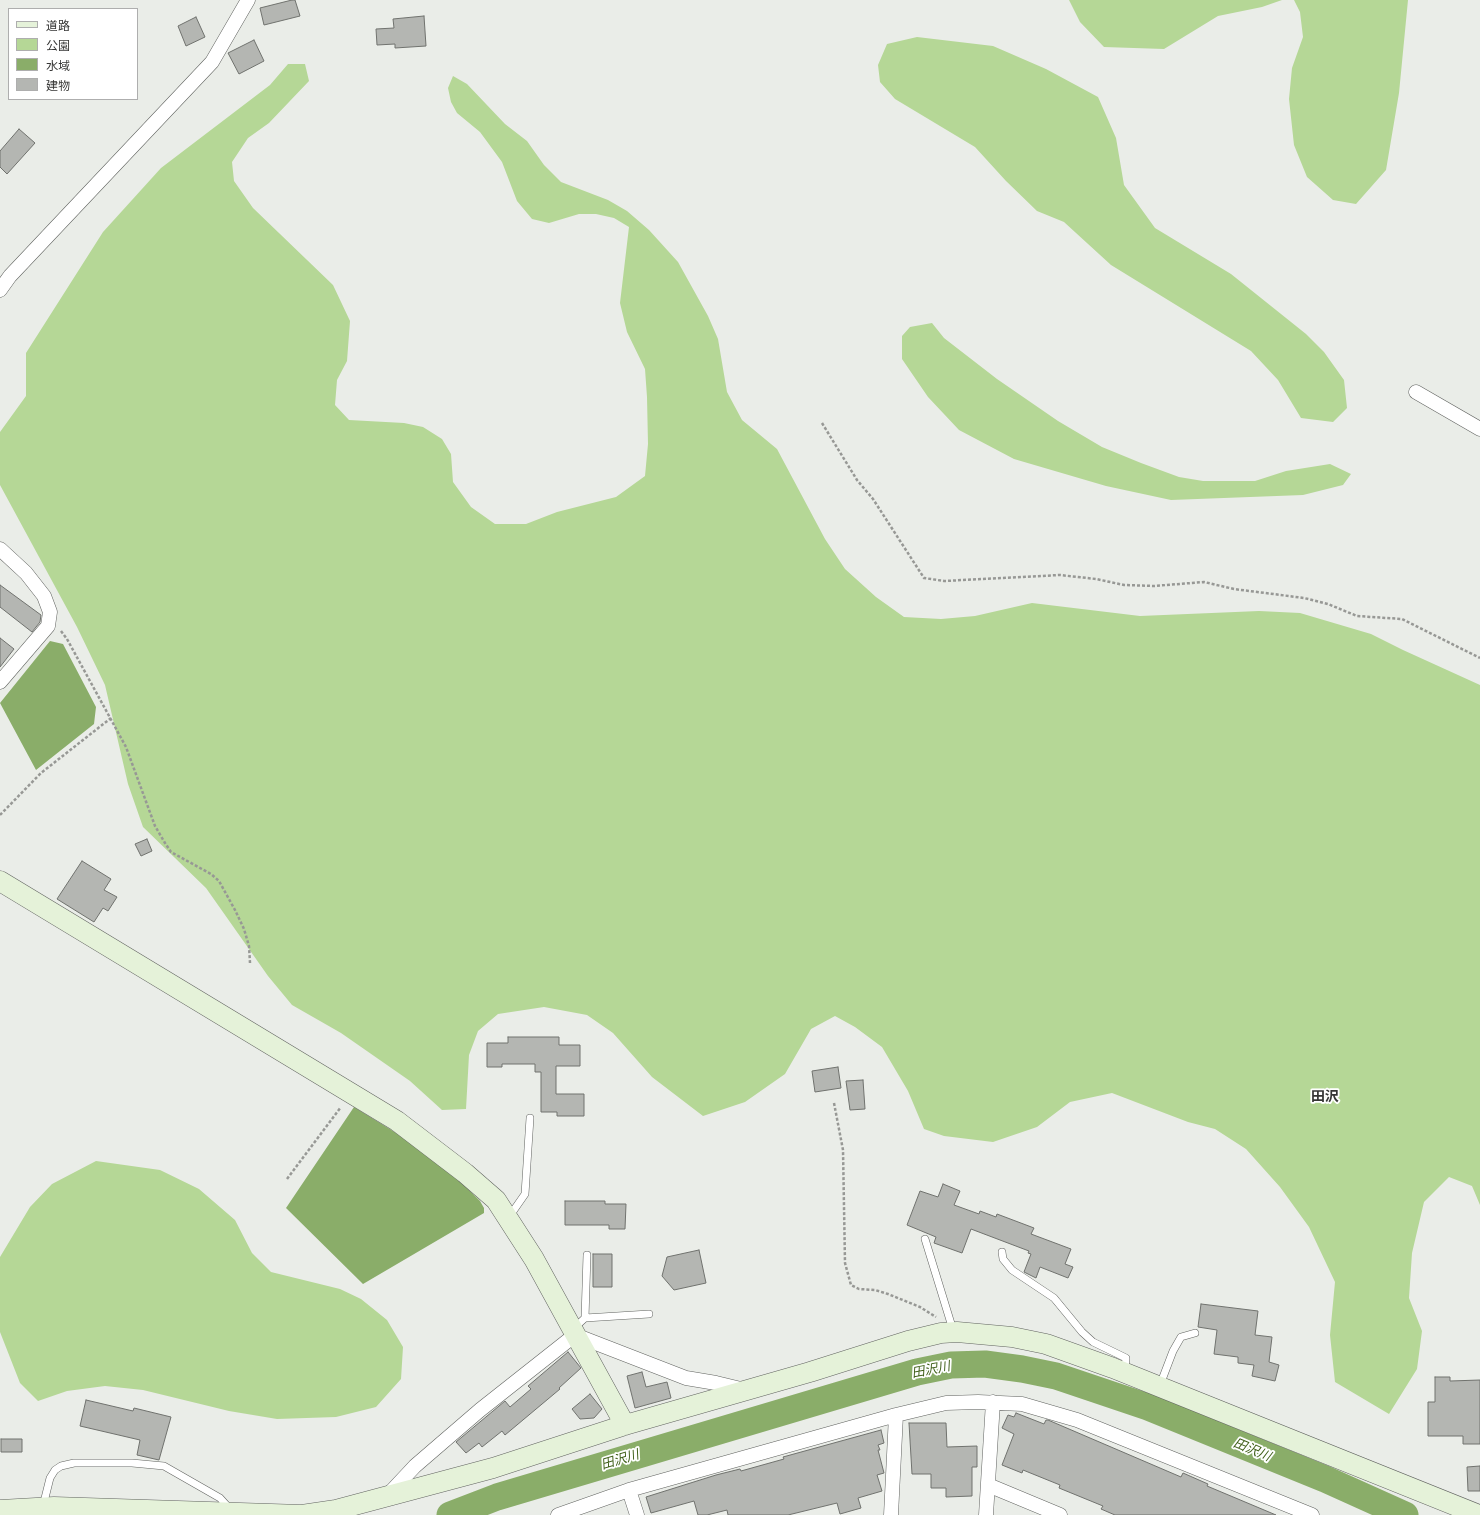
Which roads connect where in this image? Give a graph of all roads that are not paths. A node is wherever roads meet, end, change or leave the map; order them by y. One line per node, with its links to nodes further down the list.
1 (248, 0): 2 (street)
2 (0, 290)
3 (1416, 392): 4 (street)
4 (1480, 429)
5 (0, 549): 6 (street)
6 (0, 682)
7 (0, 881): 9 (street)
8 (530, 1118): 9 (lane)
9 (508, 1218): 14 (street)
10 (924, 1239): 16 (lane)
11 (1002, 1252): 17 (lane)
12 (587, 1256): 14 (lane)
13 (649, 1314): 14 (lane)
14 (578, 1328): 19 (street); 22 (street); 25 (street)
15 (1195, 1332): 18 (lane)
16 (950, 1333): 17 (street); 19 (street)
17 (1125, 1373): 18 (street)
18 (1159, 1387): 37 (street)
19 (746, 1390): 22 (street)
20 (993, 1402): 21 (street); 23 (street); 29 (street)
21 (896, 1415): 24 (street); 33 (street)
22 (625, 1425): 25 (street)
23 (988, 1485): 34 (street); 35 (street)
24 (629, 1490): 31 (street); 32 (street)
25 (385, 1497): 28 (street)
26 (43, 1508): 27 (street); 30 (street); 30 (lane)
27 (0, 1510)
28 (350, 1511): 30 (street)
29 (1291, 1511): 36 (street)
30 (233, 1513)
31 (558, 1515)
32 (637, 1515)
33 (891, 1515)
34 (986, 1515)
35 (1060, 1515)
36 (1312, 1515)
37 (1480, 1515)

